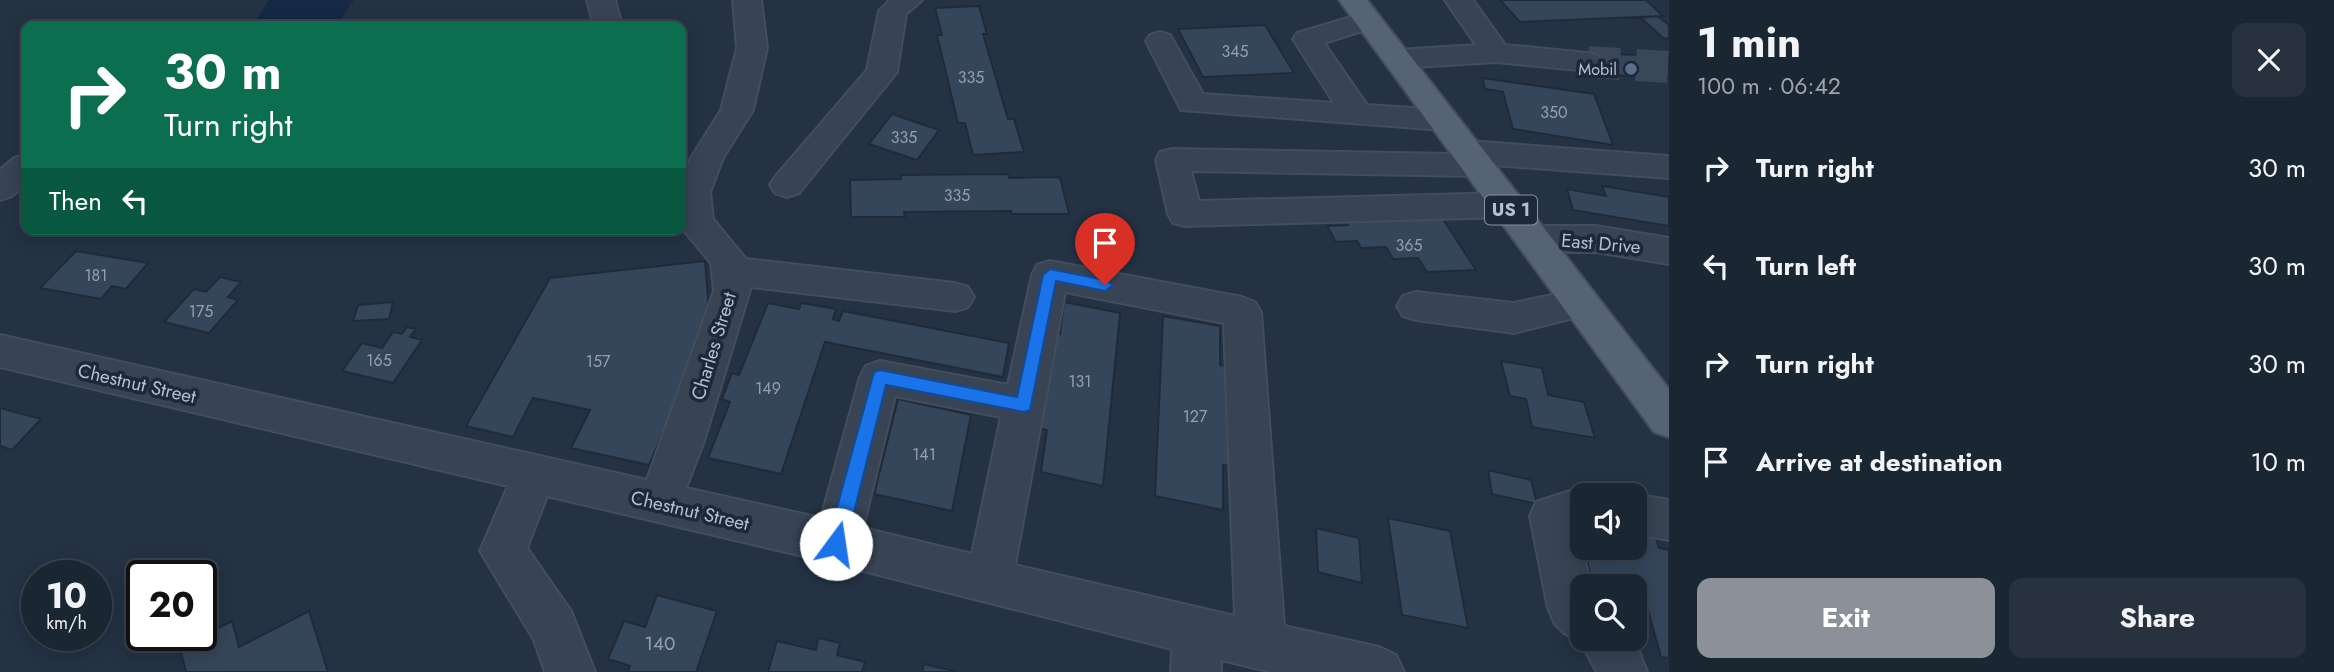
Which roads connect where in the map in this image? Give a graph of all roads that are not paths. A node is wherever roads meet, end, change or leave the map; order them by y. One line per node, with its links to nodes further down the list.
1 (601, 0): 6 (street)
2 (747, 0): 19 (street, Charles Street)
3 (908, 0): 16 (street)
4 (1459, 0): 8 (street)
5 (1362, 5): 9 (main road, US 1); 11 (street)
6 (607, 21)
7 (1160, 41): 11 (street)
8 (1496, 53): 9 (street); 10 (street)
9 (1398, 59): 12 (main road, US 1)
10 (1588, 62)
11 (1357, 114): 12 (street)
12 (1443, 120): 13 (main road, US 1)
13 (1472, 159): 14 (street); 18 (main road, US 1); 18 (street)
14 (1669, 167)
15 (21, 170): 17 (street)
16 (787, 185)
17 (0, 188)
18 (1507, 205): 20 (main road, US 1)
19 (688, 207): 22 (street, Charles Street)
20 (1532, 239): 21 (street, East Drive); 24 (main road, US 1)
21 (1669, 251)
22 (730, 271): 23 (street); 31 (street, Charles Street)
23 (955, 296)
24 (1581, 303): 25 (street); 27 (main road, US 1)
25 (1416, 306)
26 (0, 351): 30 (street, Chestnut Street)
27 (1654, 380): 29 (main road, US 1)
28 (1024, 405): 35 (street); 36 (street); 38 (street)
29 (1669, 420)
30 (534, 475): 31 (street, Chestnut Street); 41 (street)
31 (659, 503): 35 (street, Chestnut Street)
32 (1570, 511): 37 (street)
33 (1647, 516): 34 (street)
34 (1669, 520)
35 (836, 544): 36 (street, Chestnut Street)
36 (989, 581): 40 (street, Chestnut Street)
37 (1570, 599)
38 (1261, 646): 40 (street, Chestnut Street); 42 (street, Chestnut Street)
39 (1615, 651): 43 (street)
40 (1196, 652)
41 (570, 672)
42 (1379, 672)
43 (1622, 672)

